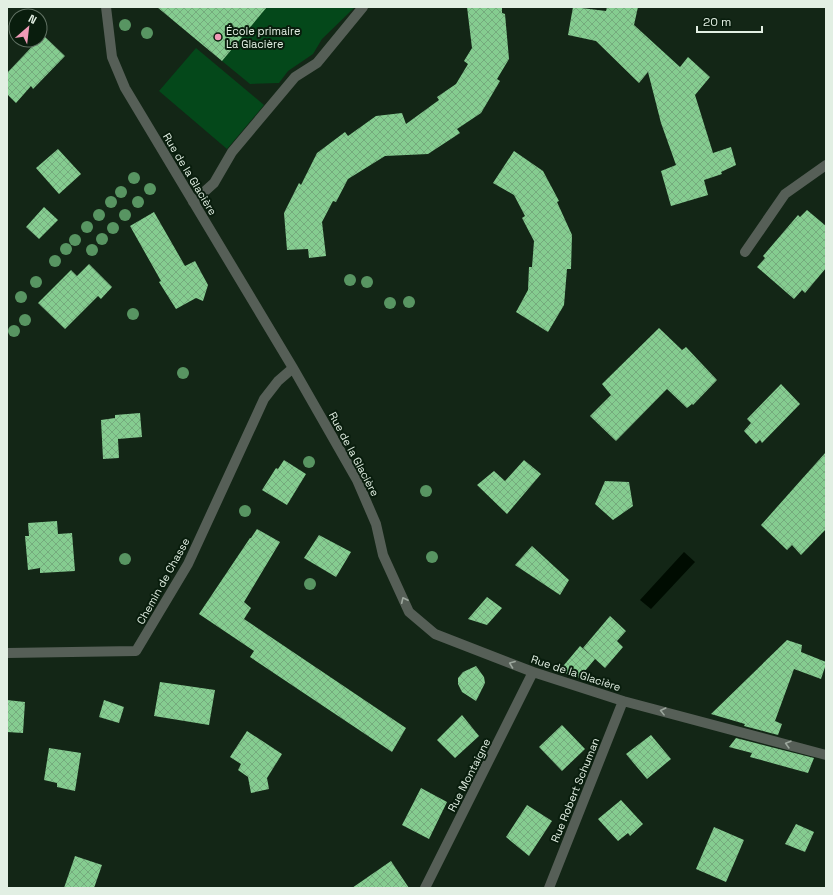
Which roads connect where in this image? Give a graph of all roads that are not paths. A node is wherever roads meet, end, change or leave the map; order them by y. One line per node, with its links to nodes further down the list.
1 (106, 7): 4 (street, Rue de la Glacière)
2 (363, 7): 4 (street)
3 (826, 165): 5 (street)
4 (193, 202): 6 (street, Rue de la Glacière)
5 (745, 252)
6 (293, 368): 7 (street, Chemin de Chasse); 8 (street, Rue de la Glacière, one-way to 6)
7 (7, 653)
8 (533, 672): 9 (street, Rue de la Glacière); 11 (street, Rue Montaigne)
9 (623, 701): 10 (street, Rue de la Glacière, one-way to 9); 12 (street, Rue Robert Schuman)
10 (826, 755)
11 (425, 888)
12 (549, 888)

